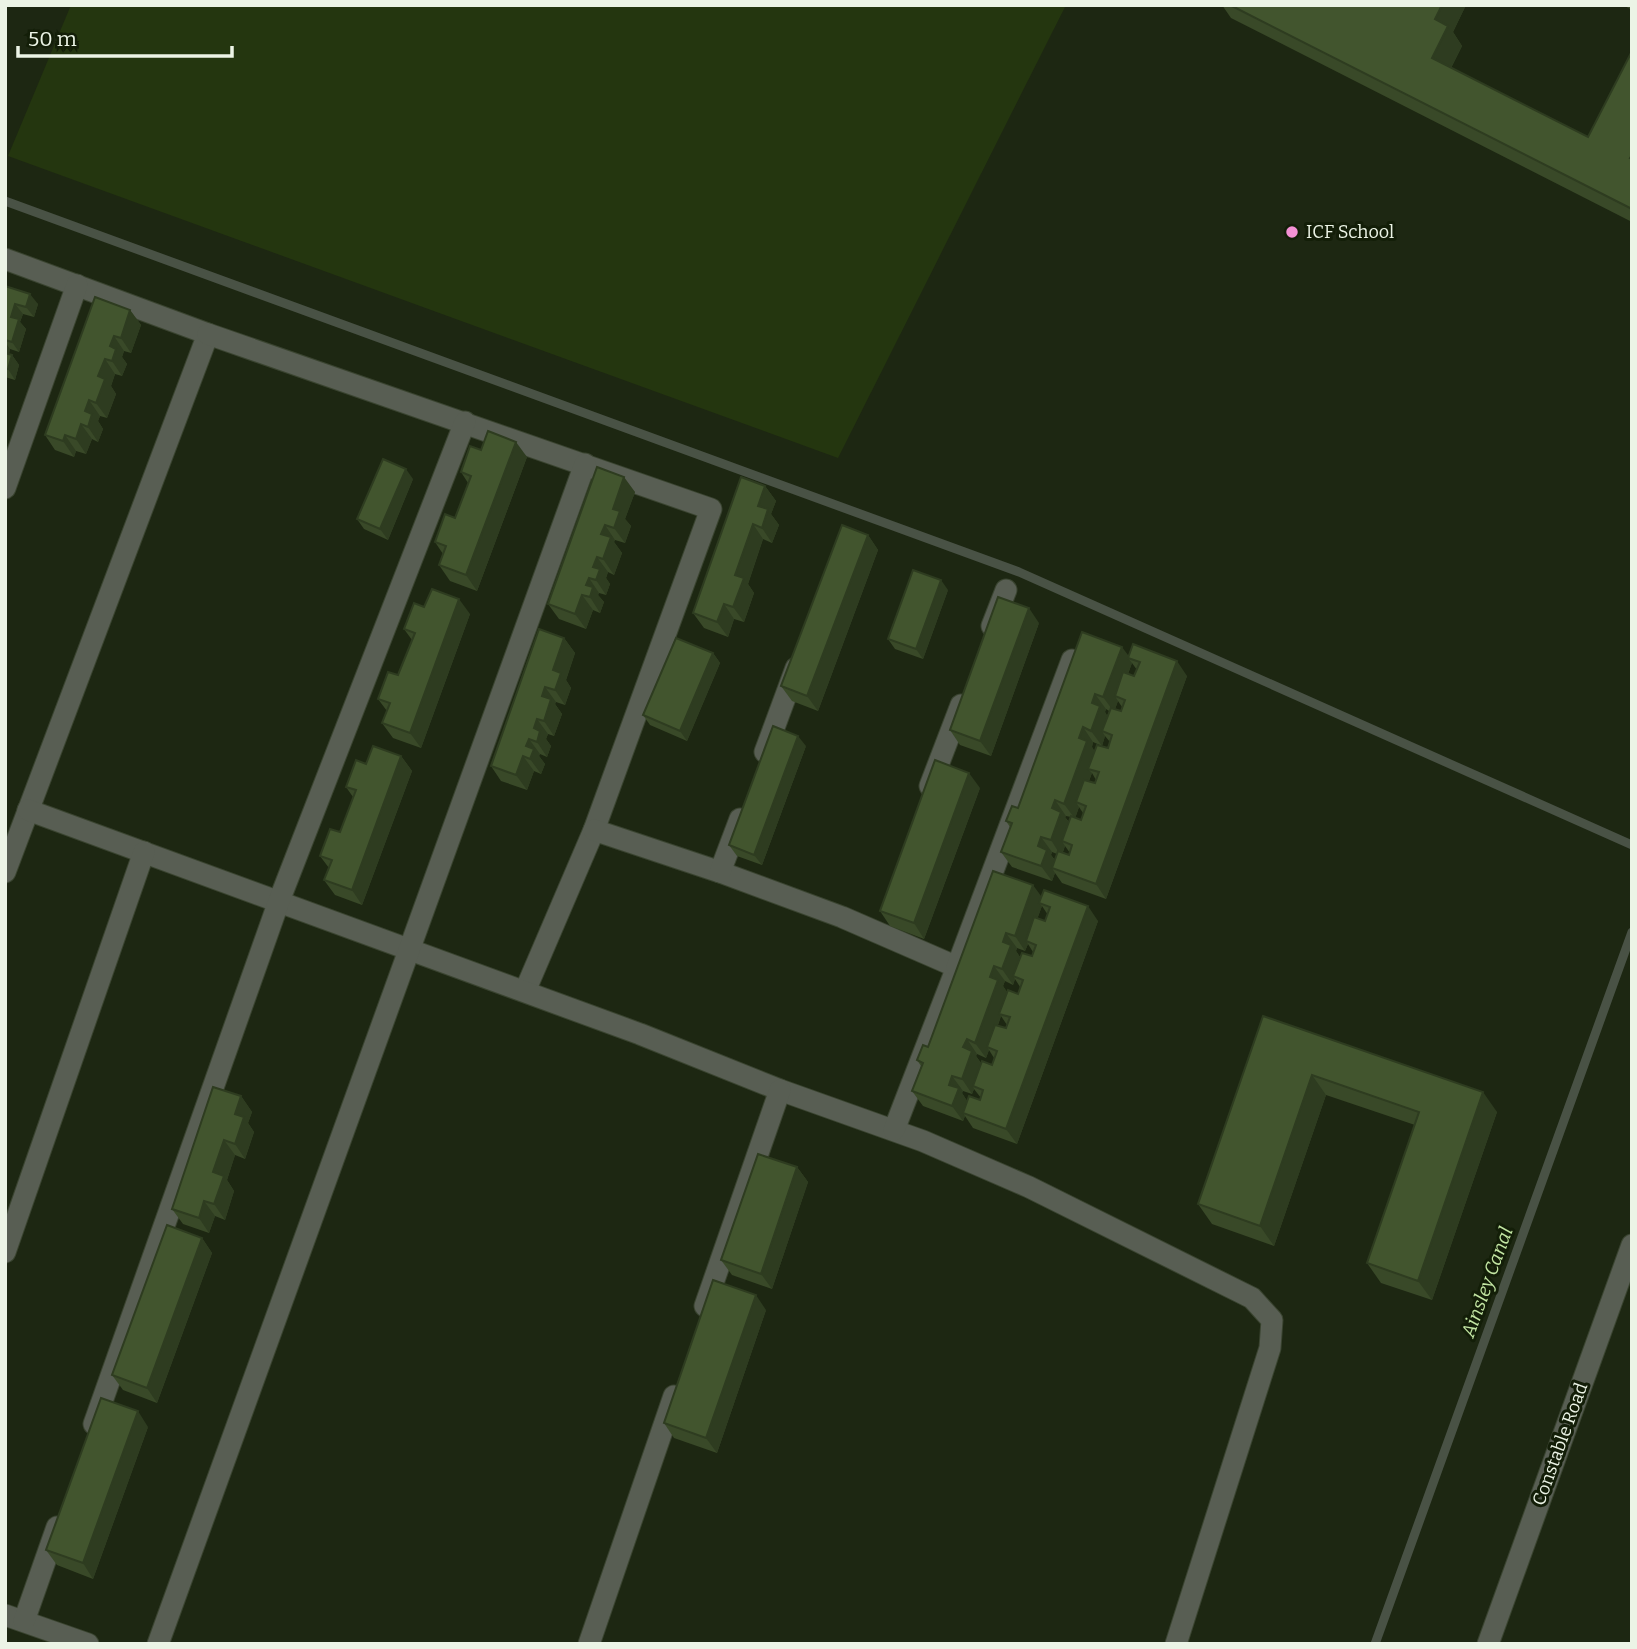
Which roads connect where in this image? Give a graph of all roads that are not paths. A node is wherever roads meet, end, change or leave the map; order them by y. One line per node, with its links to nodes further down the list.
1 (5, 259): 2 (street)
2 (77, 285): 3 (street); 6 (street)
3 (208, 334): 4 (street); 15 (street)
4 (465, 422): 5 (street); 20 (street)
5 (585, 464): 16 (street); 23 (street)
6 (5, 488)
7 (1006, 590): 8 (street)
8 (986, 641)
9 (802, 652): 12 (street)
10 (1074, 655): 24 (street)
11 (967, 691): 14 (street)
12 (758, 769)
13 (749, 795): 19 (street)
14 (922, 805)
15 (28, 810): 17 (street); 18 (street)
16 (594, 831): 19 (street); 25 (street)
17 (144, 852): 20 (street); 29 (street)
18 (5, 872)
19 (720, 872): 22 (street)
20 (279, 901): 23 (street); 32 (street)
21 (883, 906): 22 (street)
22 (874, 931): 24 (street)
23 (411, 950): 25 (street); 36 (street)
24 (957, 967): 27 (street)
25 (525, 991): 26 (street)
26 (780, 1090): 27 (street); 30 (street)
27 (894, 1130): 38 (street)
28 (1632, 1245): 39 (street, Constable Road)
29 (5, 1252)
30 (698, 1327)
31 (680, 1380): 37 (street)
32 (89, 1438)
33 (66, 1503): 34 (street)
34 (15, 1618): 35 (street)
35 (88, 1644)
36 (158, 1644)
37 (589, 1644)
38 (1177, 1644)
39 (1488, 1644)

